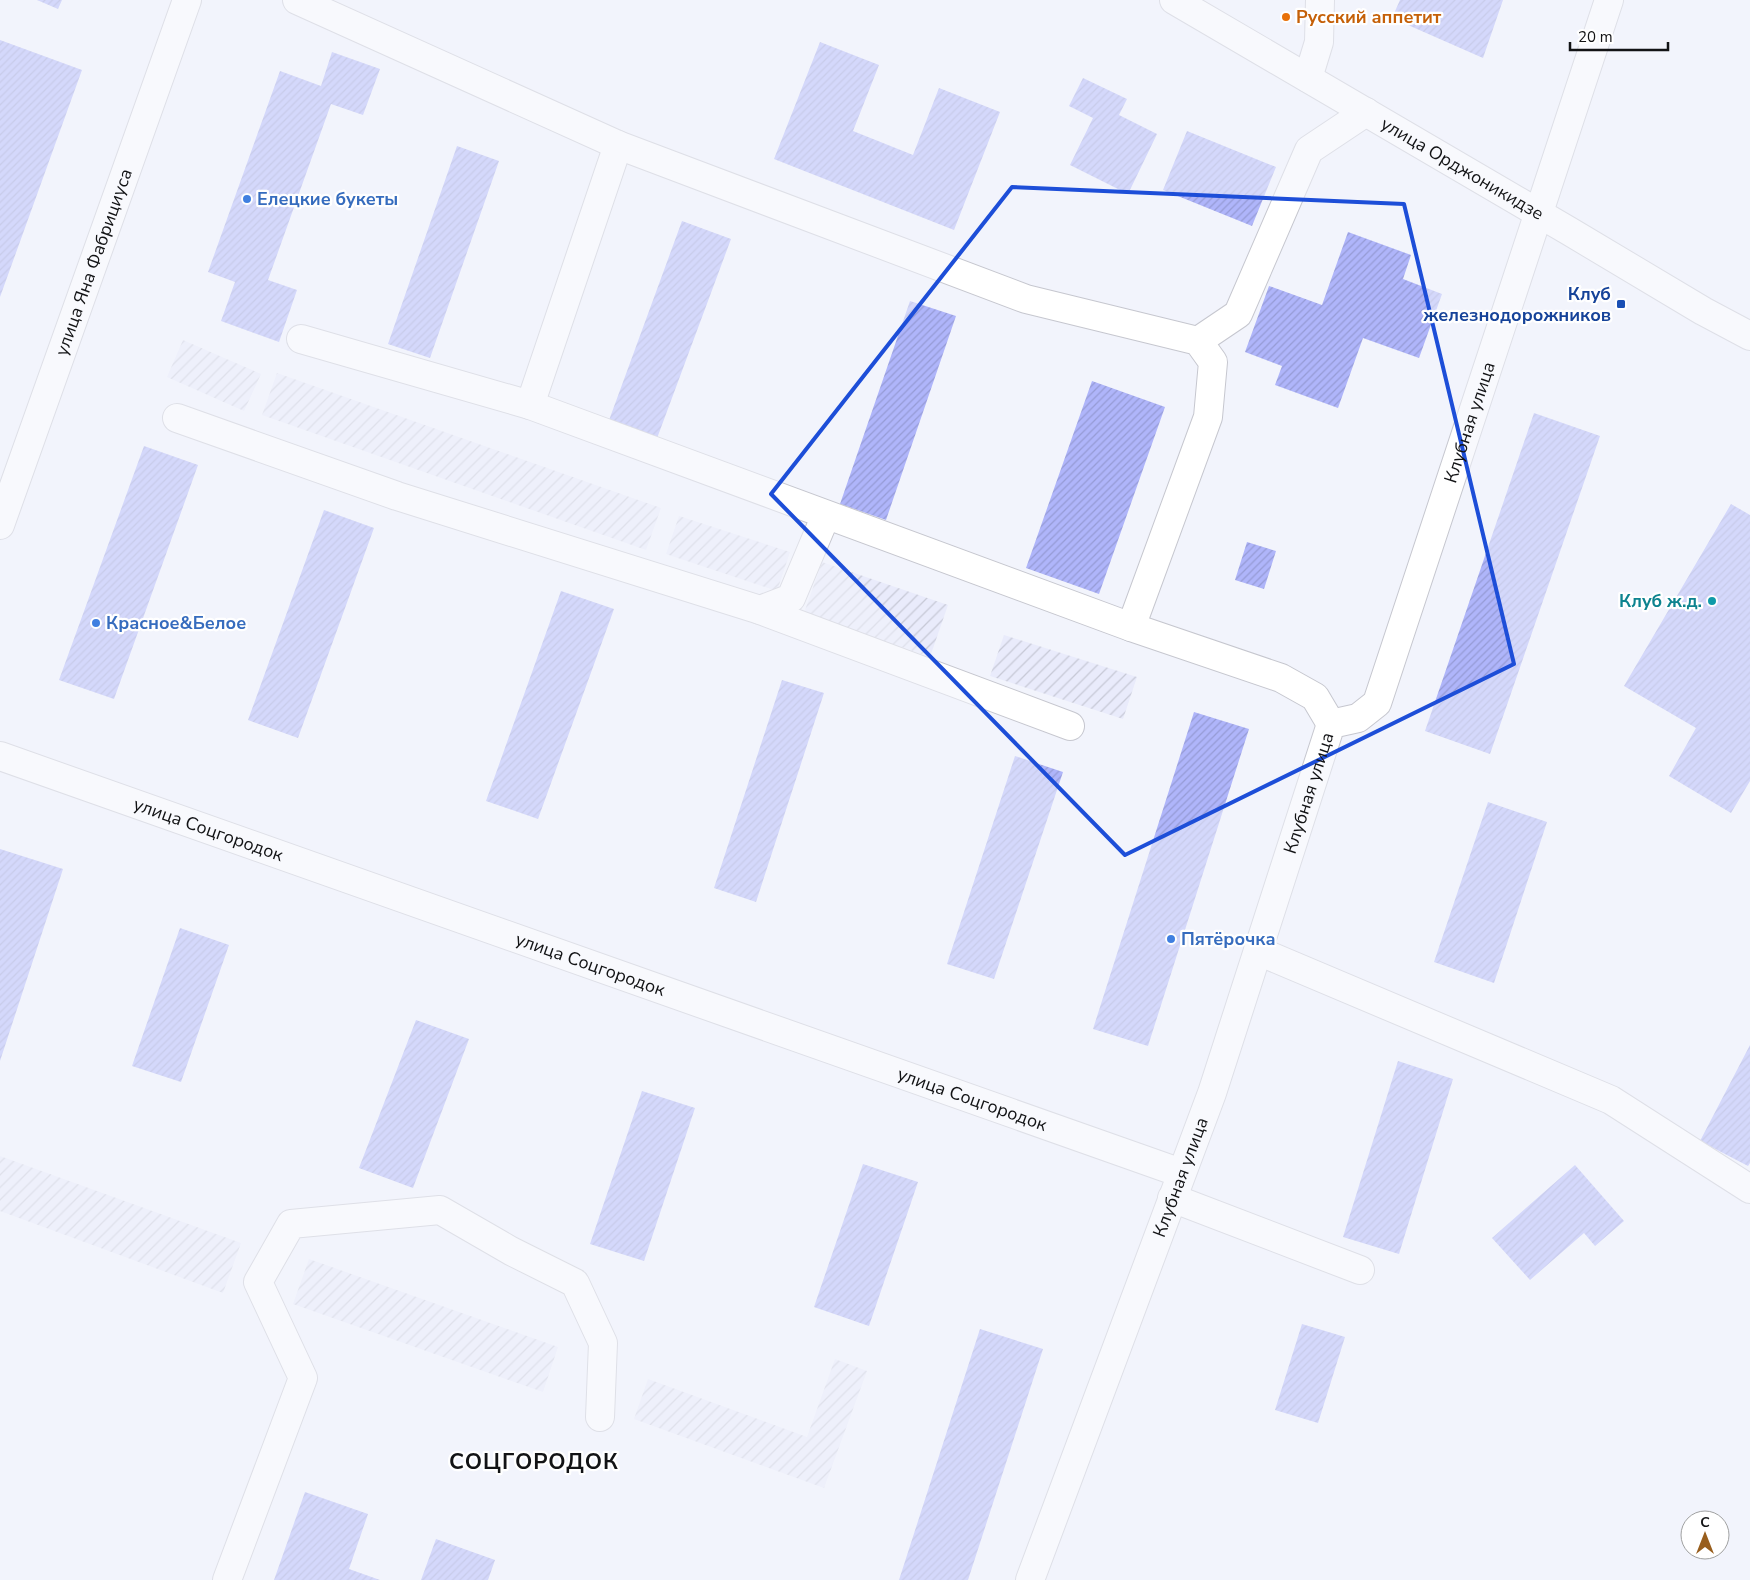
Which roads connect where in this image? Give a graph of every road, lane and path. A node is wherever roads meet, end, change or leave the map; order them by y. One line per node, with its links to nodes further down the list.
1 (187, 0): 16 (street, улица Яна Фабрициуса)
2 (297, 0): 8 (street)
3 (1174, 0): 6 (street, улица Орджоникидзе)
4 (1320, 0): 6 (street)
5 (1609, 0): 9 (street, Клубная улица)
6 (1308, 78): 7 (street, улица Орджоникидзе)
7 (1366, 112): 9 (street, улица Орджоникидзе); 12 (street)
8 (618, 145): 12 (street); 13 (street)
9 (1538, 213): 10 (street, улица Орджоникидзе); 19 (street, Клубная улица)
10 (1750, 336)
11 (301, 339): 13 (street)
12 (1198, 341): 18 (street)
13 (530, 406): 15 (street)
14 (177, 418): 17 (street)
15 (826, 515): 17 (street); 18 (street)
16 (0, 525)
17 (760, 610): 20 (street)
18 (1131, 626): 19 (street)
19 (1331, 724): 22 (street, Клубная улица)
20 (1070, 726)
21 (0, 756): 23 (street, улица Соцгородок)
22 (1258, 951): 23 (street, Клубная улица); 24 (street)
23 (1177, 1185): 25 (street, улица Соцгородок); 28 (street, Клубная улица)
24 (1750, 1189)
25 (1360, 1270)
26 (600, 1417): 27 (street)
27 (227, 1580)
28 (1030, 1580)

